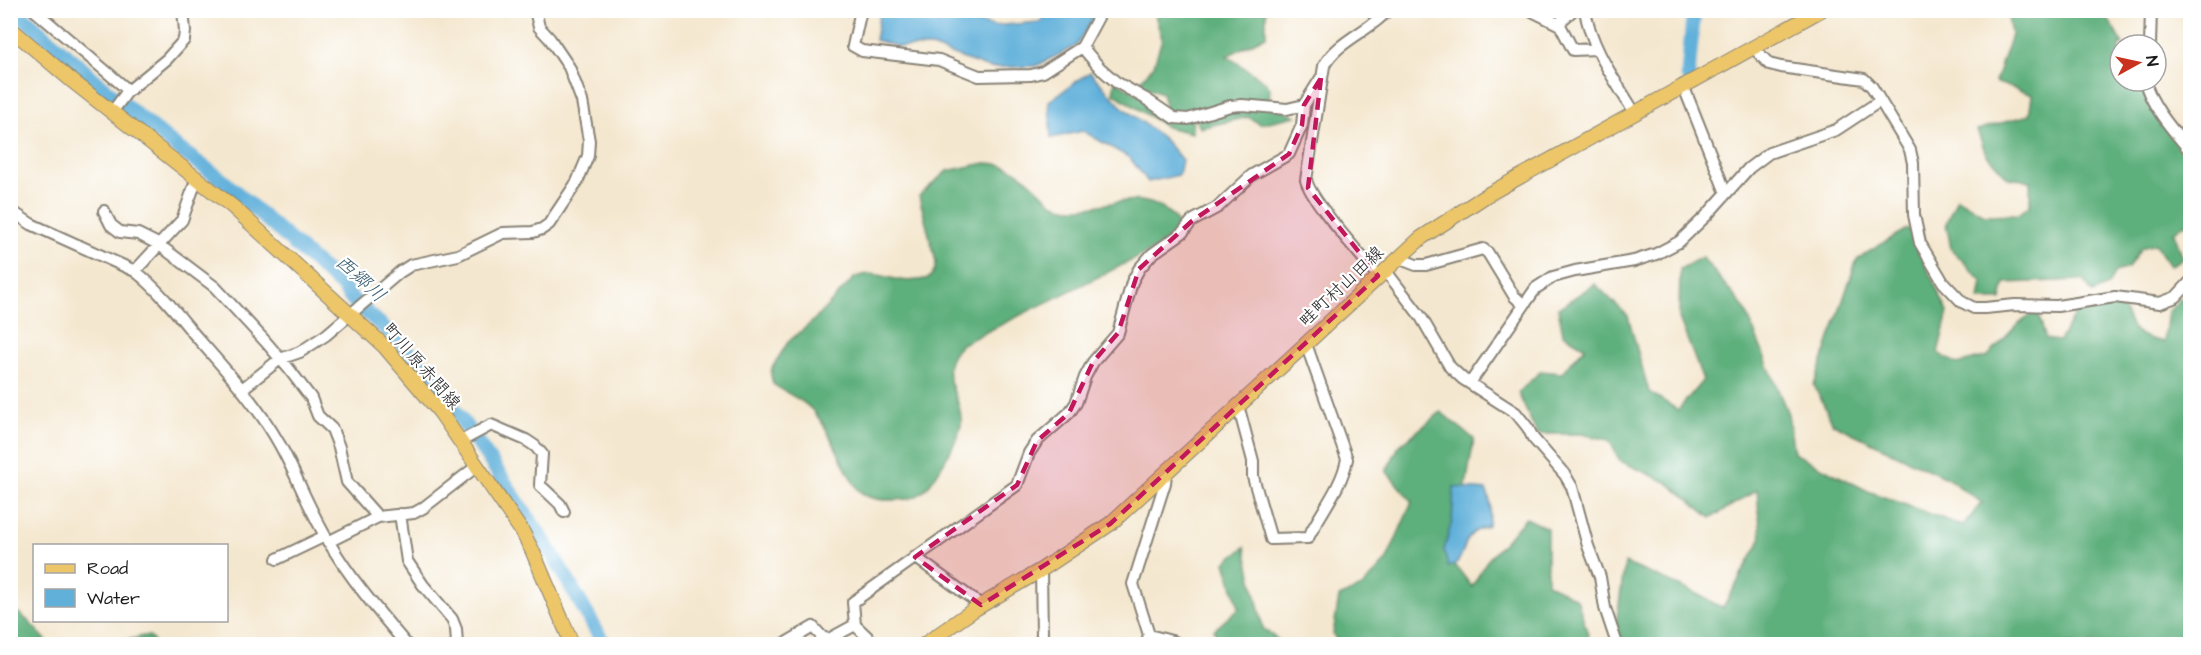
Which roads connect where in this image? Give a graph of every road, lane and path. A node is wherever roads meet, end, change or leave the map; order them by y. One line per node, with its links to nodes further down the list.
1 (34, 10): 20 (street)
2 (183, 10): 20 (street)
3 (535, 10): 37 (street)
4 (861, 10): 15 (street)
5 (1102, 10): 15 (street)
6 (1388, 10): 18 (street)
7 (1530, 10): 12 (street)
8 (1573, 10): 12 (street)
9 (1585, 10): 17 (street)
10 (1821, 10): 16 (main road, 畦町村山田線)
11 (2151, 10): 14 (street)
12 (1560, 25): 17 (street)
13 (10, 28): 24 (main road, 町川原赤間線)
14 (2150, 33)
15 (1082, 47): 23 (street)
16 (1753, 47): 19 (main road, 畦町村山田線); 22 (street)
17 (1597, 49): 25 (street)
18 (1321, 78): 23 (street); 34 (street)
19 (1683, 85): 25 (main road, 畦町村山田線); 28 (street)
20 (128, 91): 24 (street)
21 (2151, 93): 26 (street)
22 (1880, 101): 28 (street); 35 (street)
23 (1304, 105): 50 (street)
24 (114, 109): 27 (main road, 町川原赤間線)
25 (1634, 112): 32 (main road, 畦町村山田線)
26 (2190, 151)
27 (197, 178): 31 (street); 37 (main road, 町川原赤間線)
28 (1726, 193): 36 (street)
29 (10, 210): 33 (street)
30 (104, 210): 31 (street)
31 (158, 244): 33 (street); 39 (street)
32 (1398, 258): 34 (main road, 畦町村山田線); 36 (street)
33 (135, 271): 41 (street)
34 (1382, 273): 38 (main road, 畦町村山田線); 40 (street)
35 (2190, 282)
36 (1524, 305): 40 (street)
37 (355, 311): 39 (street); 43 (main road, 町川原赤間線)
38 (1306, 344): 42 (main road, 畦町村山田線); 42 (street)
39 (280, 359): 41 (street); 48 (street)
40 (1470, 383): 64 (street)
41 (242, 389): 49 (street)
42 (1238, 405): 45 (main road, 畦町村山田線)
43 (461, 441): 44 (main road, 町川原赤間線); 46 (street)
44 (477, 466): 47 (street); 58 (main road, 町川原赤間線)
45 (1166, 474): 52 (main road, 畦町村山田線); 55 (street)
46 (564, 512)
47 (400, 514): 48 (street); 57 (street)
48 (378, 517): 49 (street)
49 (326, 539): 51 (street); 56 (street)
50 (915, 557): 53 (street); 54 (street)
51 (277, 559)
52 (1041, 570): 53 (main road, 畦町村山田線); 62 (street)
53 (981, 605): 61 (main road, 畦町村山田線)
54 (855, 625): 59 (street); 60 (street)
55 (1148, 640): 63 (street)
56 (406, 645)
57 (457, 645)
58 (572, 645)
59 (784, 645)
60 (875, 645)
61 (925, 645)
62 (1040, 645)
63 (1177, 645)
64 (1617, 645)

